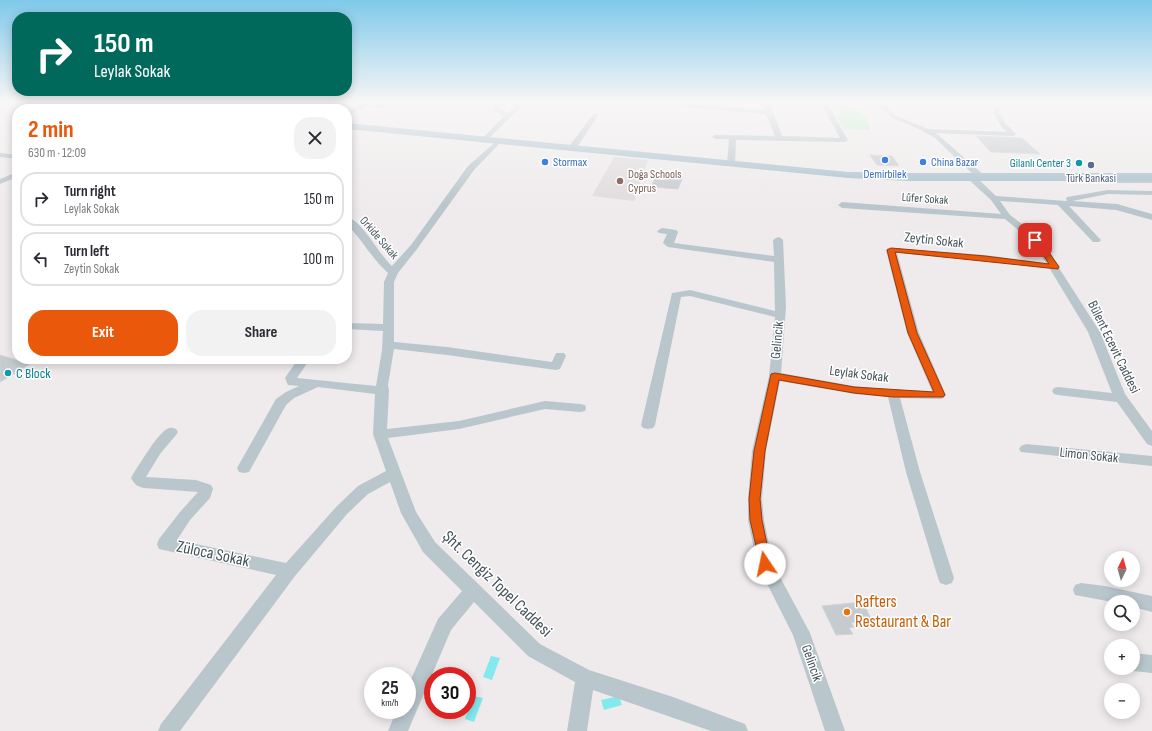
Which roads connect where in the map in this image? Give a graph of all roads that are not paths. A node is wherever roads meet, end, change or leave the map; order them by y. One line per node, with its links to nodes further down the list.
1 (475, 137): 6 (main road)
2 (580, 137): 10 (street)
3 (717, 137): 7 (street)
4 (843, 137): 8 (street)
5 (935, 137): 15 (street, Bülent Ecevit Caddesi)
6 (485, 138): 9 (main road)
7 (733, 138): 8 (street); 13 (street)
8 (780, 139)
9 (500, 140): 10 (main road); 32 (street, Şht. Cengiz Topel Caddesi)
10 (572, 148): 13 (main road)
11 (0, 155): 12 (street)
12 (12, 156)
13 (731, 164): 15 (main road)
14 (12, 176): 19 (street)
15 (976, 177): 16 (main road); 21 (street, Bülent Ecevit Caddesi)
16 (1152, 177)
17 (1039, 180): 18 (street)
18 (1152, 181)
19 (0, 182)
20 (1152, 193): 22 (street)
21 (994, 198): 22 (street); 25 (street, Bülent Ecevit Caddesi)
22 (1064, 203): 24 (street); 29 (street)
23 (842, 205): 25 (street, Lűfer Sokak)
24 (1151, 215)
25 (1007, 217): 31 (street, Bülent Ecevit Caddesi)
26 (352, 225): 32 (street, Orkide Sokak)
27 (662, 231): 30 (street)
28 (778, 240): 30 (street, Gelincik)
29 (1096, 240)
30 (779, 260): 33 (street, Gelincik)
31 (1055, 267): 44 (street, Zeytin Sokak); 45 (street, Bülent Ecevit Caddesi)
32 (393, 272): 35 (street, Şht. Cengiz Topel Caddesi)
33 (779, 315): 39 (street, Gelincik); 47 (street)
34 (352, 326): 35 (street)
35 (388, 328): 36 (street, Şht. Cengiz Topel Caddesi)
36 (388, 345): 37 (street); 42 (street, Şht. Cengiz Topel Caddesi)
37 (560, 356)
38 (301, 364): 40 (street)
39 (775, 376): 43 (street, Leylak Sokak); 67 (street, Gelincik)
40 (317, 383): 42 (street); 53 (street)
41 (1058, 390): 45 (street)
42 (383, 392): 49 (street, Şht. Cengiz Topel Caddesi)
43 (893, 394): 44 (street, Leylak Sokak); 56 (street)
44 (940, 395)
45 (1121, 398): 50 (street, Bülent Ecevit Caddesi)
46 (580, 408): 49 (street)
47 (648, 425)
48 (171, 432): 55 (street, Züloca Sokak)
49 (380, 434): 54 (street, Şht. Cengiz Topel Caddesi)
50 (1152, 441)
51 (1026, 449): 52 (street, Limon Sokak)
52 (1152, 461)
53 (244, 468)
54 (394, 473): 55 (street); 58 (street, Şht. Cengiz Topel Caddesi)
55 (289, 571): 63 (street)
56 (946, 578)
57 (1081, 590): 59 (street)
58 (474, 591): 62 (street, Şht. Cengiz Topel Caddesi); 64 (street)
59 (1152, 604)
60 (1140, 663): 61 (street)
61 (1152, 664)
62 (585, 678): 65 (street); 66 (street, Şht. Cengiz Topel Caddesi)
63 (168, 731)
64 (398, 731)
65 (577, 731)
66 (738, 731)
67 (835, 731)

